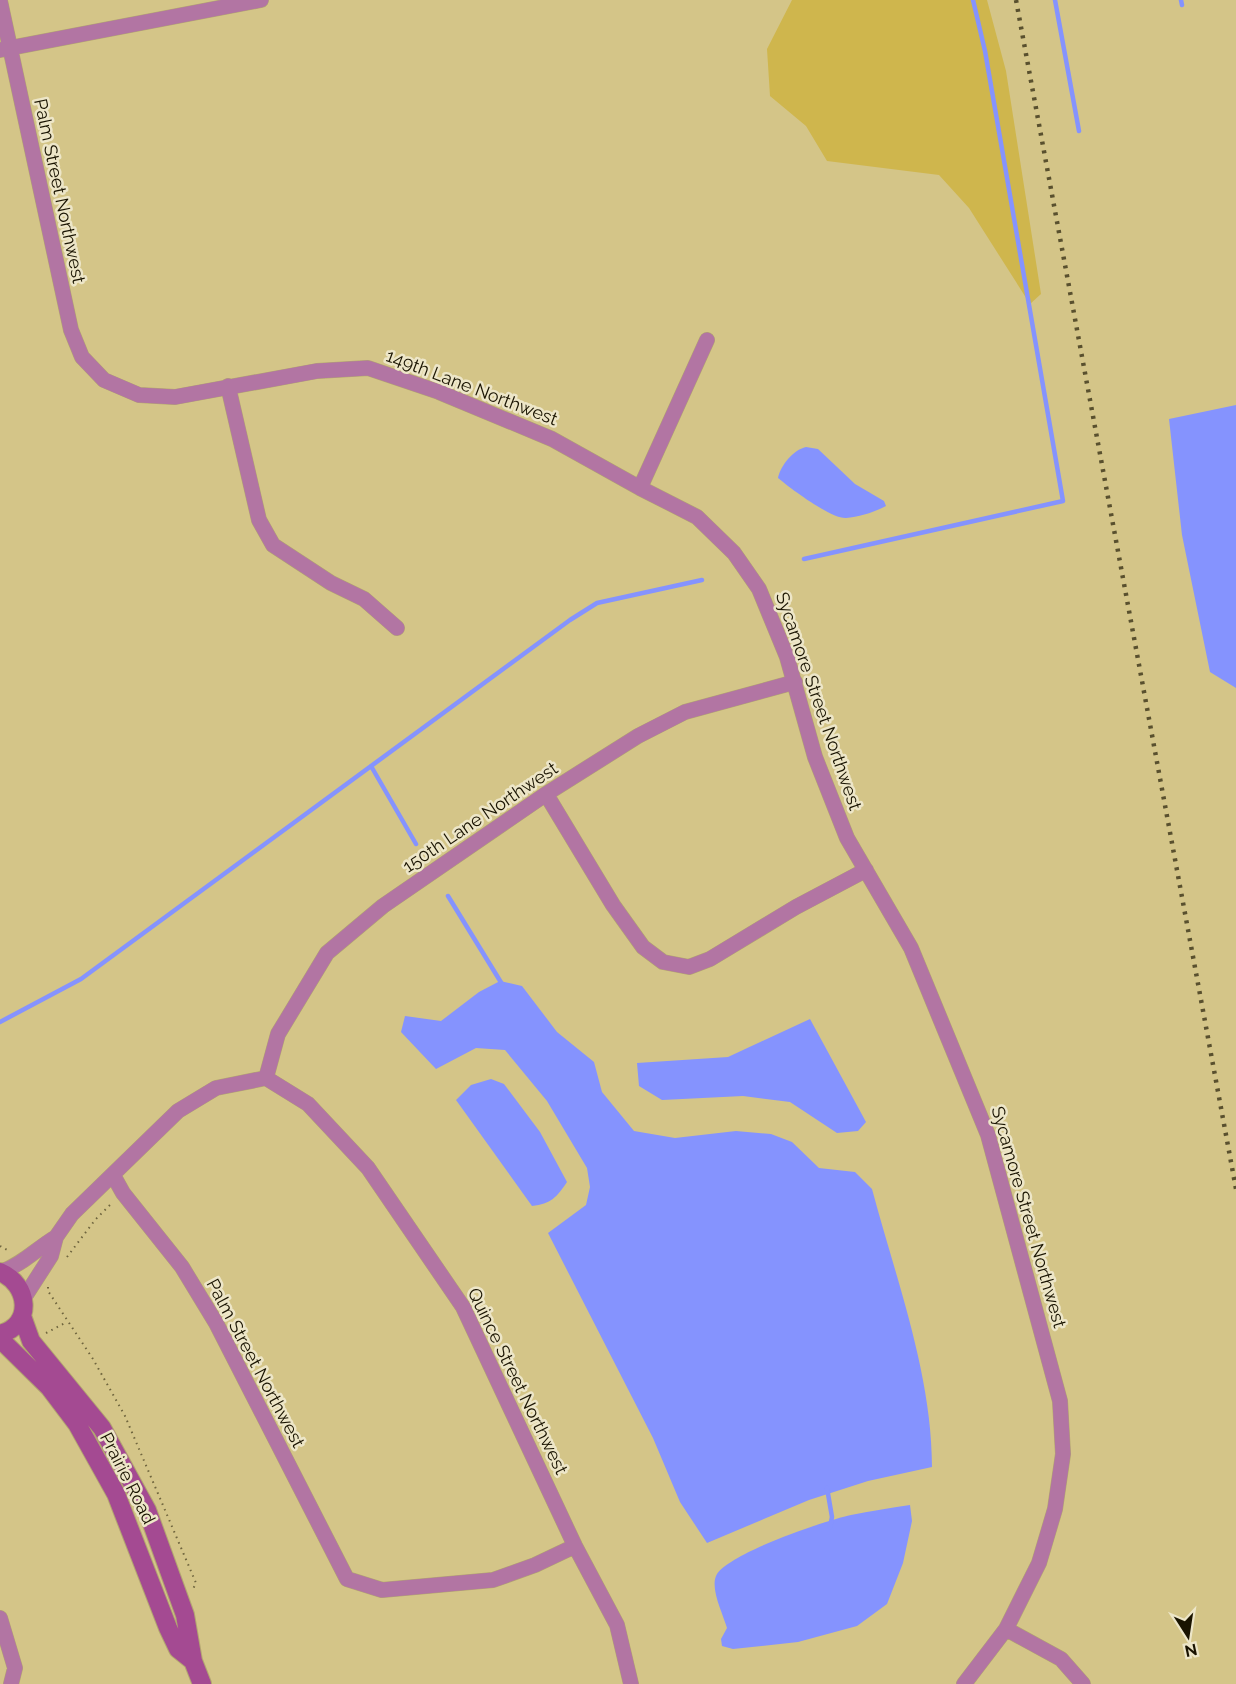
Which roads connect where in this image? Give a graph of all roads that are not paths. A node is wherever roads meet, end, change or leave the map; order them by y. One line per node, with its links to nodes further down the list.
1 (261, 0): 3 (street)
2 (0, 1): 3 (street, Palm Street Northwest)
3 (5, 49): 5 (street, Palm Street Northwest)
4 (706, 340): 7 (street)
5 (104, 380): 6 (street, 149th Lane Northwest)
6 (228, 386): 7 (street, 149th Lane Northwest); 8 (street)
7 (639, 488): 9 (street, Sycamore Street Northwest)
8 (397, 628)
9 (795, 682): 10 (street, 150th Lane Northwest); 11 (street, Sycamore Street Northwest)
10 (546, 794): 11 (street); 12 (street, 150th Lane Northwest)
11 (866, 870): 21 (street, Sycamore Street Northwest)
12 (266, 1078): 13 (street); 19 (street, Quince Street Northwest)
13 (113, 1175): 14 (street); 19 (street, Palm Street Northwest)
14 (56, 1237): 15 (street); 16 (street)
15 (0, 1272): 16 (street, Prairie Road)
16 (23, 1307): 17 (street); 22 (street, Prairie Road)
17 (0, 1334)
18 (0, 1339): 22 (street, Prairie Road)
19 (575, 1546): 25 (street, Quince Street Northwest)
20 (0, 1618): 23 (street)
21 (1006, 1629): 26 (street, Sycamore Street Northwest); 27 (street)
22 (193, 1661): 24 (street, Prairie Road)
23 (10, 1684)
24 (202, 1684)
25 (631, 1684)
26 (964, 1684)
27 (1083, 1684)

